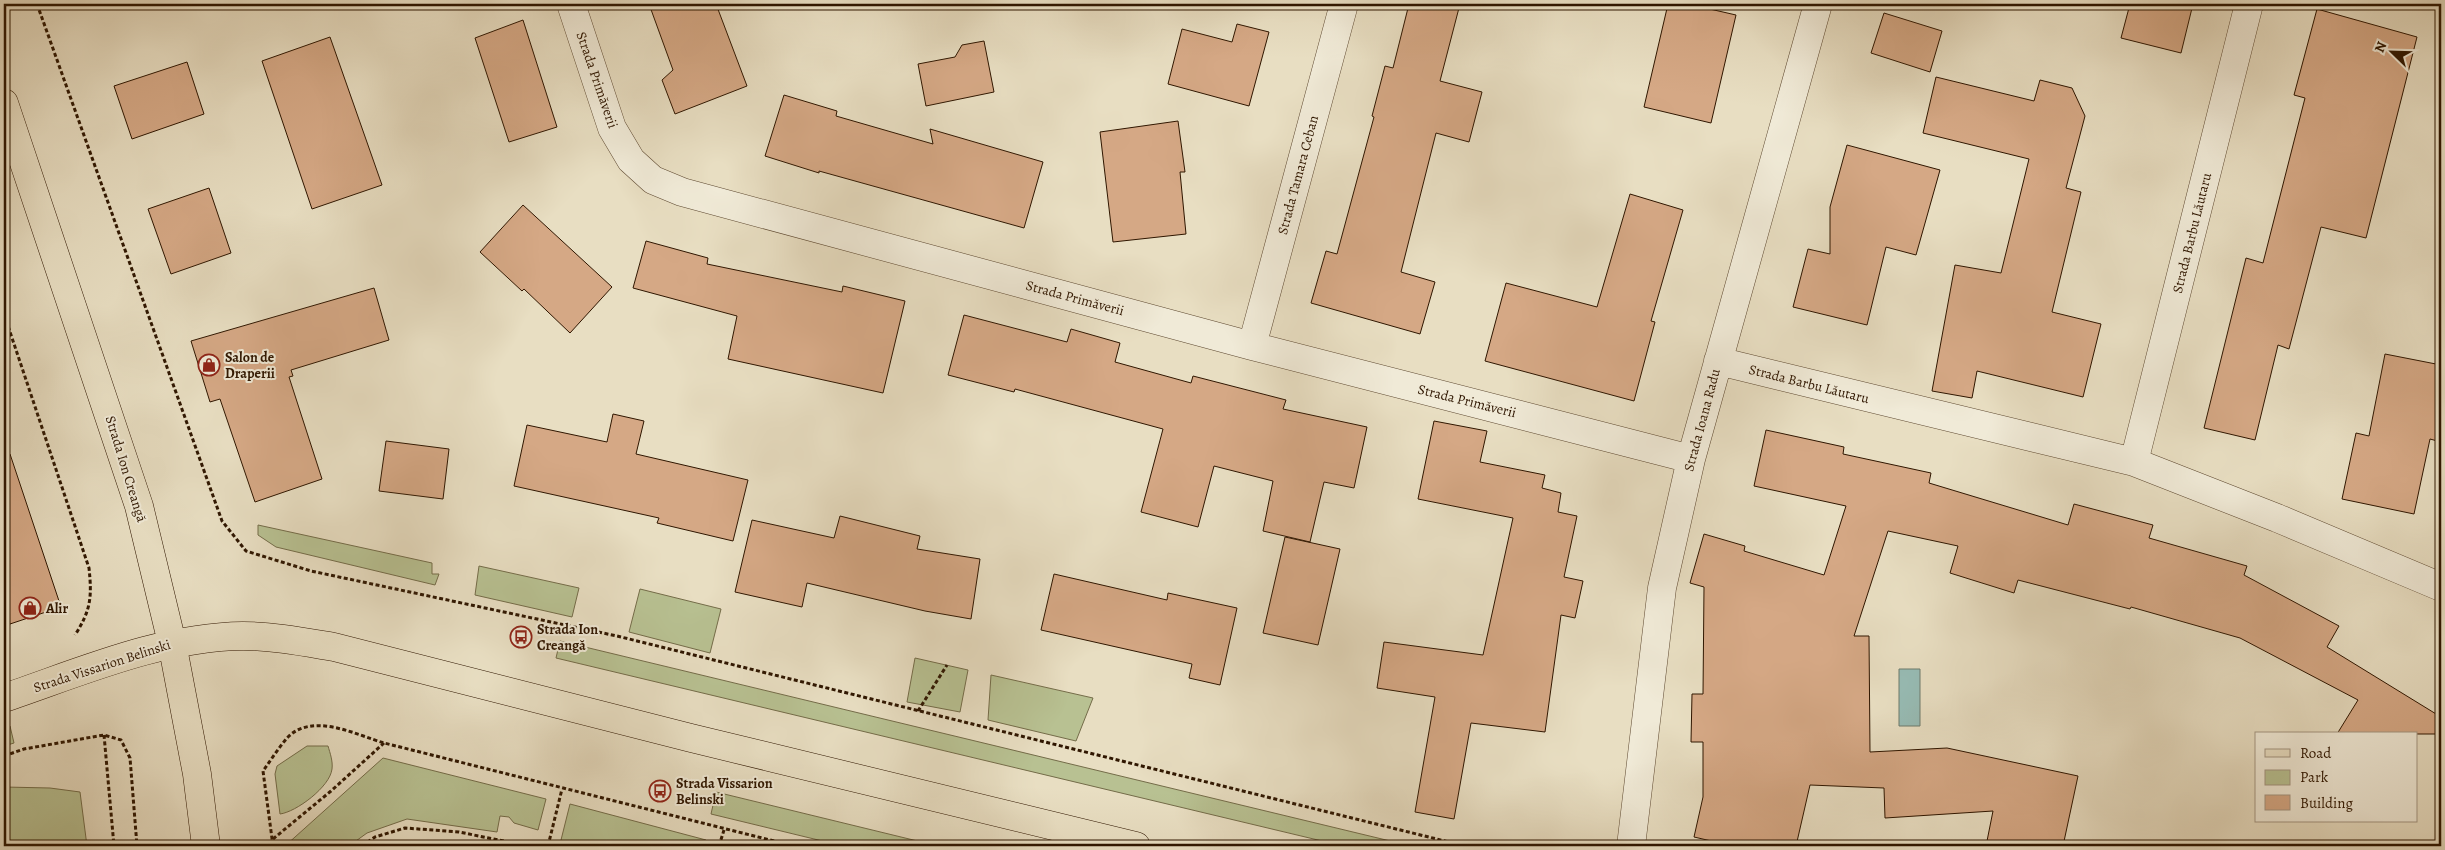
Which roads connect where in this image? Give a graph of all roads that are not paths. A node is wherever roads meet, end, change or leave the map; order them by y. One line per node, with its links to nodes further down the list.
1 (571, 4): 6 (street, Strada Primăverii)
2 (1344, 4): 6 (street, Strada Tamara Ceban)
3 (1818, 4): 7 (street, Strada Ioana Radu)
4 (2249, 4): 9 (street, Strada Barbu Lăutaru)
5 (4, 103): 11 (main road, Strada Ion Creangă)
6 (1252, 346): 8 (street, Strada Primăverii)
7 (1718, 361): 8 (street, Strada Ioana Radu); 9 (street, Strada Barbu Lăutaru)
8 (1690, 459): 15 (street, Strada Ioana Radu)
9 (2134, 462): 10 (street, Strada Barbu Lăutaru)
10 (2441, 587)
11 (172, 643): 12 (main road, Strada Vissarion Belinski); 13 (main road, Strada Ion Creangă); 14 (main road, Strada Vissarion Belinski)
12 (4, 698)
13 (206, 846)
14 (1136, 846)
15 (1631, 846)

